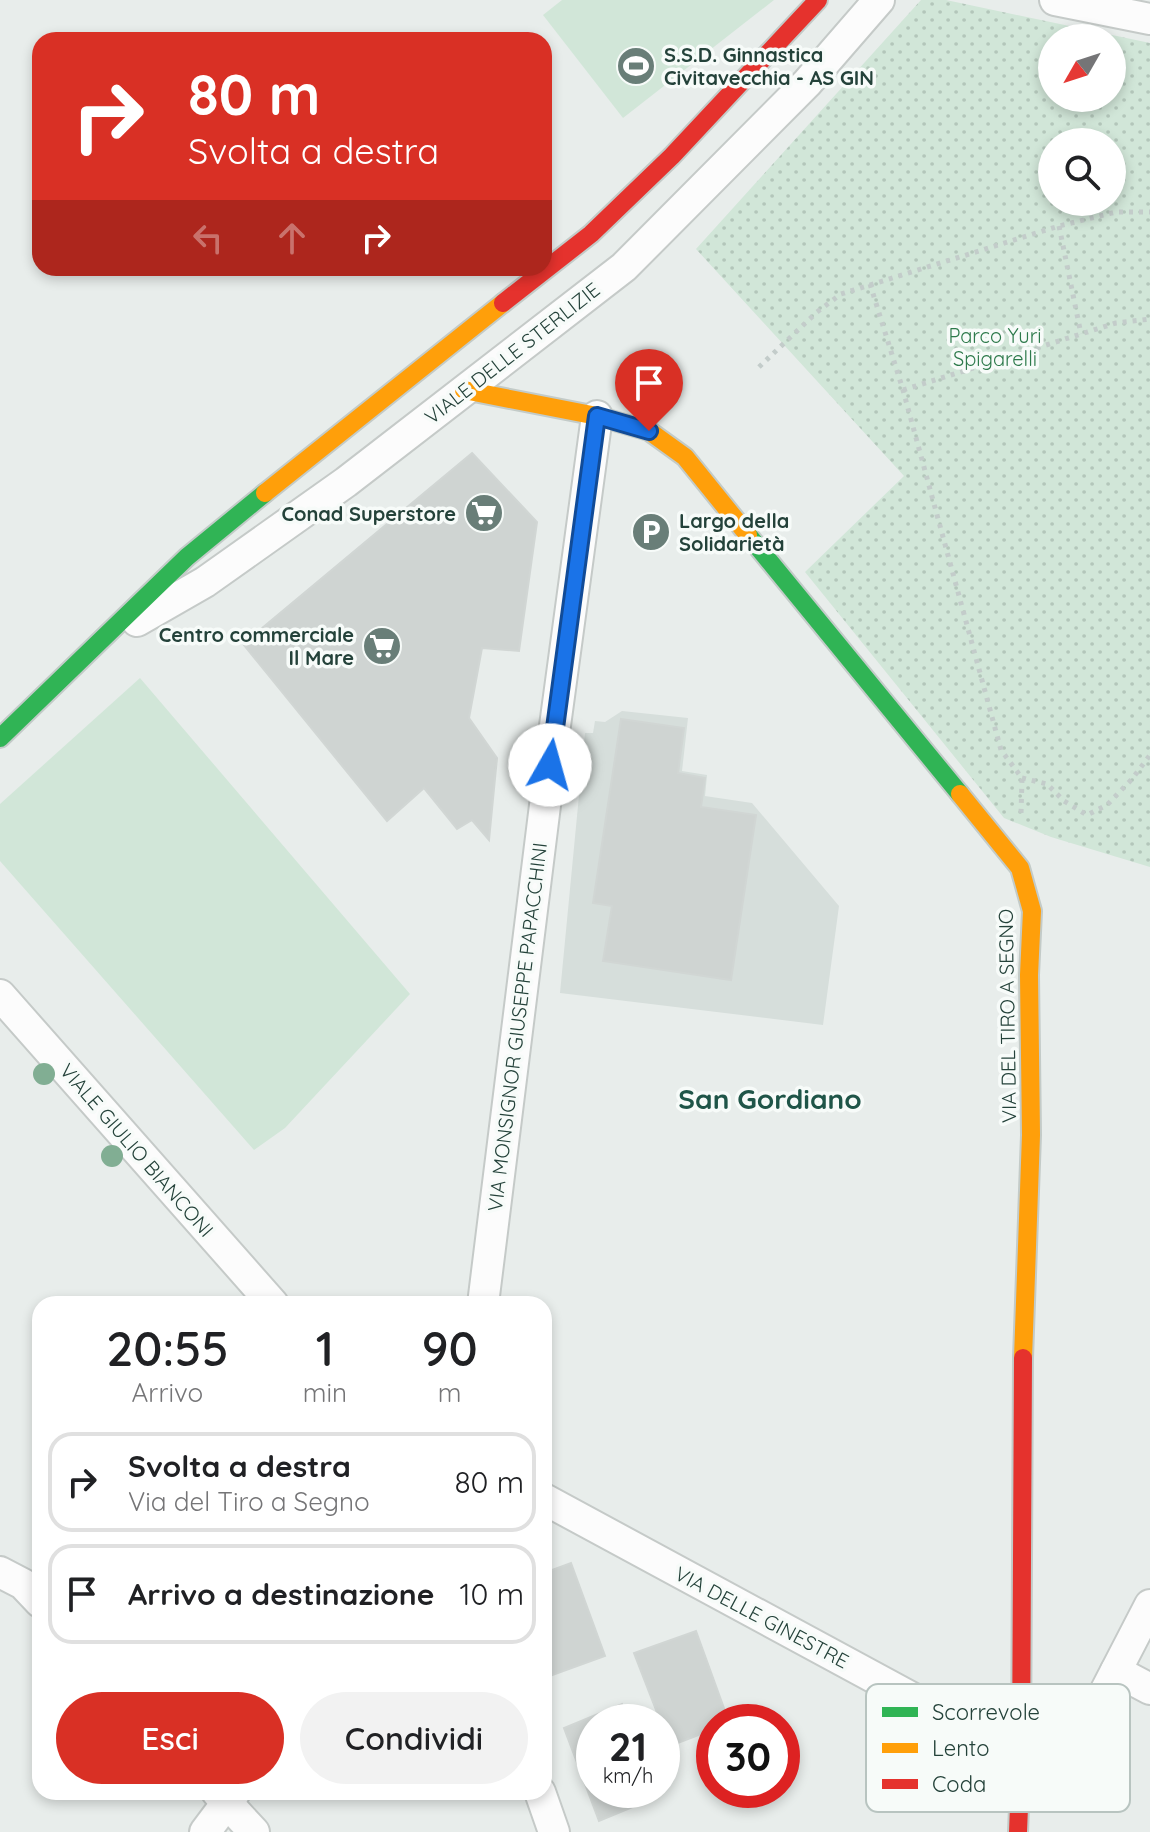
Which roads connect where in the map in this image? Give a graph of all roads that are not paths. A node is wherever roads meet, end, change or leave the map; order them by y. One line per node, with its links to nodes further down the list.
1 (818, 0): 5 (street, VIALE DELLE STERLIZIE)
2 (879, 0): 7 (street, VIALE DELLE STERLIZIE)
3 (1055, 0): 4 (street)
4 (1150, 19)
5 (552, 265)
6 (538, 276): 9 (street, VIALE DELLE STERLIZIE)
7 (464, 390): 8 (street, VIA DEL TIRO A SEGNO); 9 (street, VIALE DELLE STERLIZIE)
8 (597, 416): 13 (street, VIA MONSIGNOR GIUSEPPE PAPACCHINI); 20 (street, VIA DEL TIRO A SEGNO)
9 (93, 646): 10 (street, VIALE DELLE STERLIZIE)
10 (0, 738)
11 (0, 995): 12 (street, VIALE GIULIO BIANCONI)
12 (266, 1296)
13 (484, 1296)
14 (552, 1503): 19 (street, VIA DELLE GINESTRE)
15 (0, 1572): 16 (street)
16 (32, 1594)
17 (1150, 1605): 18 (street)
18 (1116, 1671): 21 (street); 22 (street)
19 (886, 1684)
20 (1021, 1684)
21 (1109, 1684)
22 (1150, 1689)
23 (225, 1800): 27 (street)
24 (230, 1800): 28 (street)
25 (543, 1800): 29 (street)
26 (1019, 1812): 30 (street, VIA DEL TIRO A SEGNO)
27 (205, 1832)
28 (254, 1832)
29 (554, 1832)
30 (1018, 1832)

